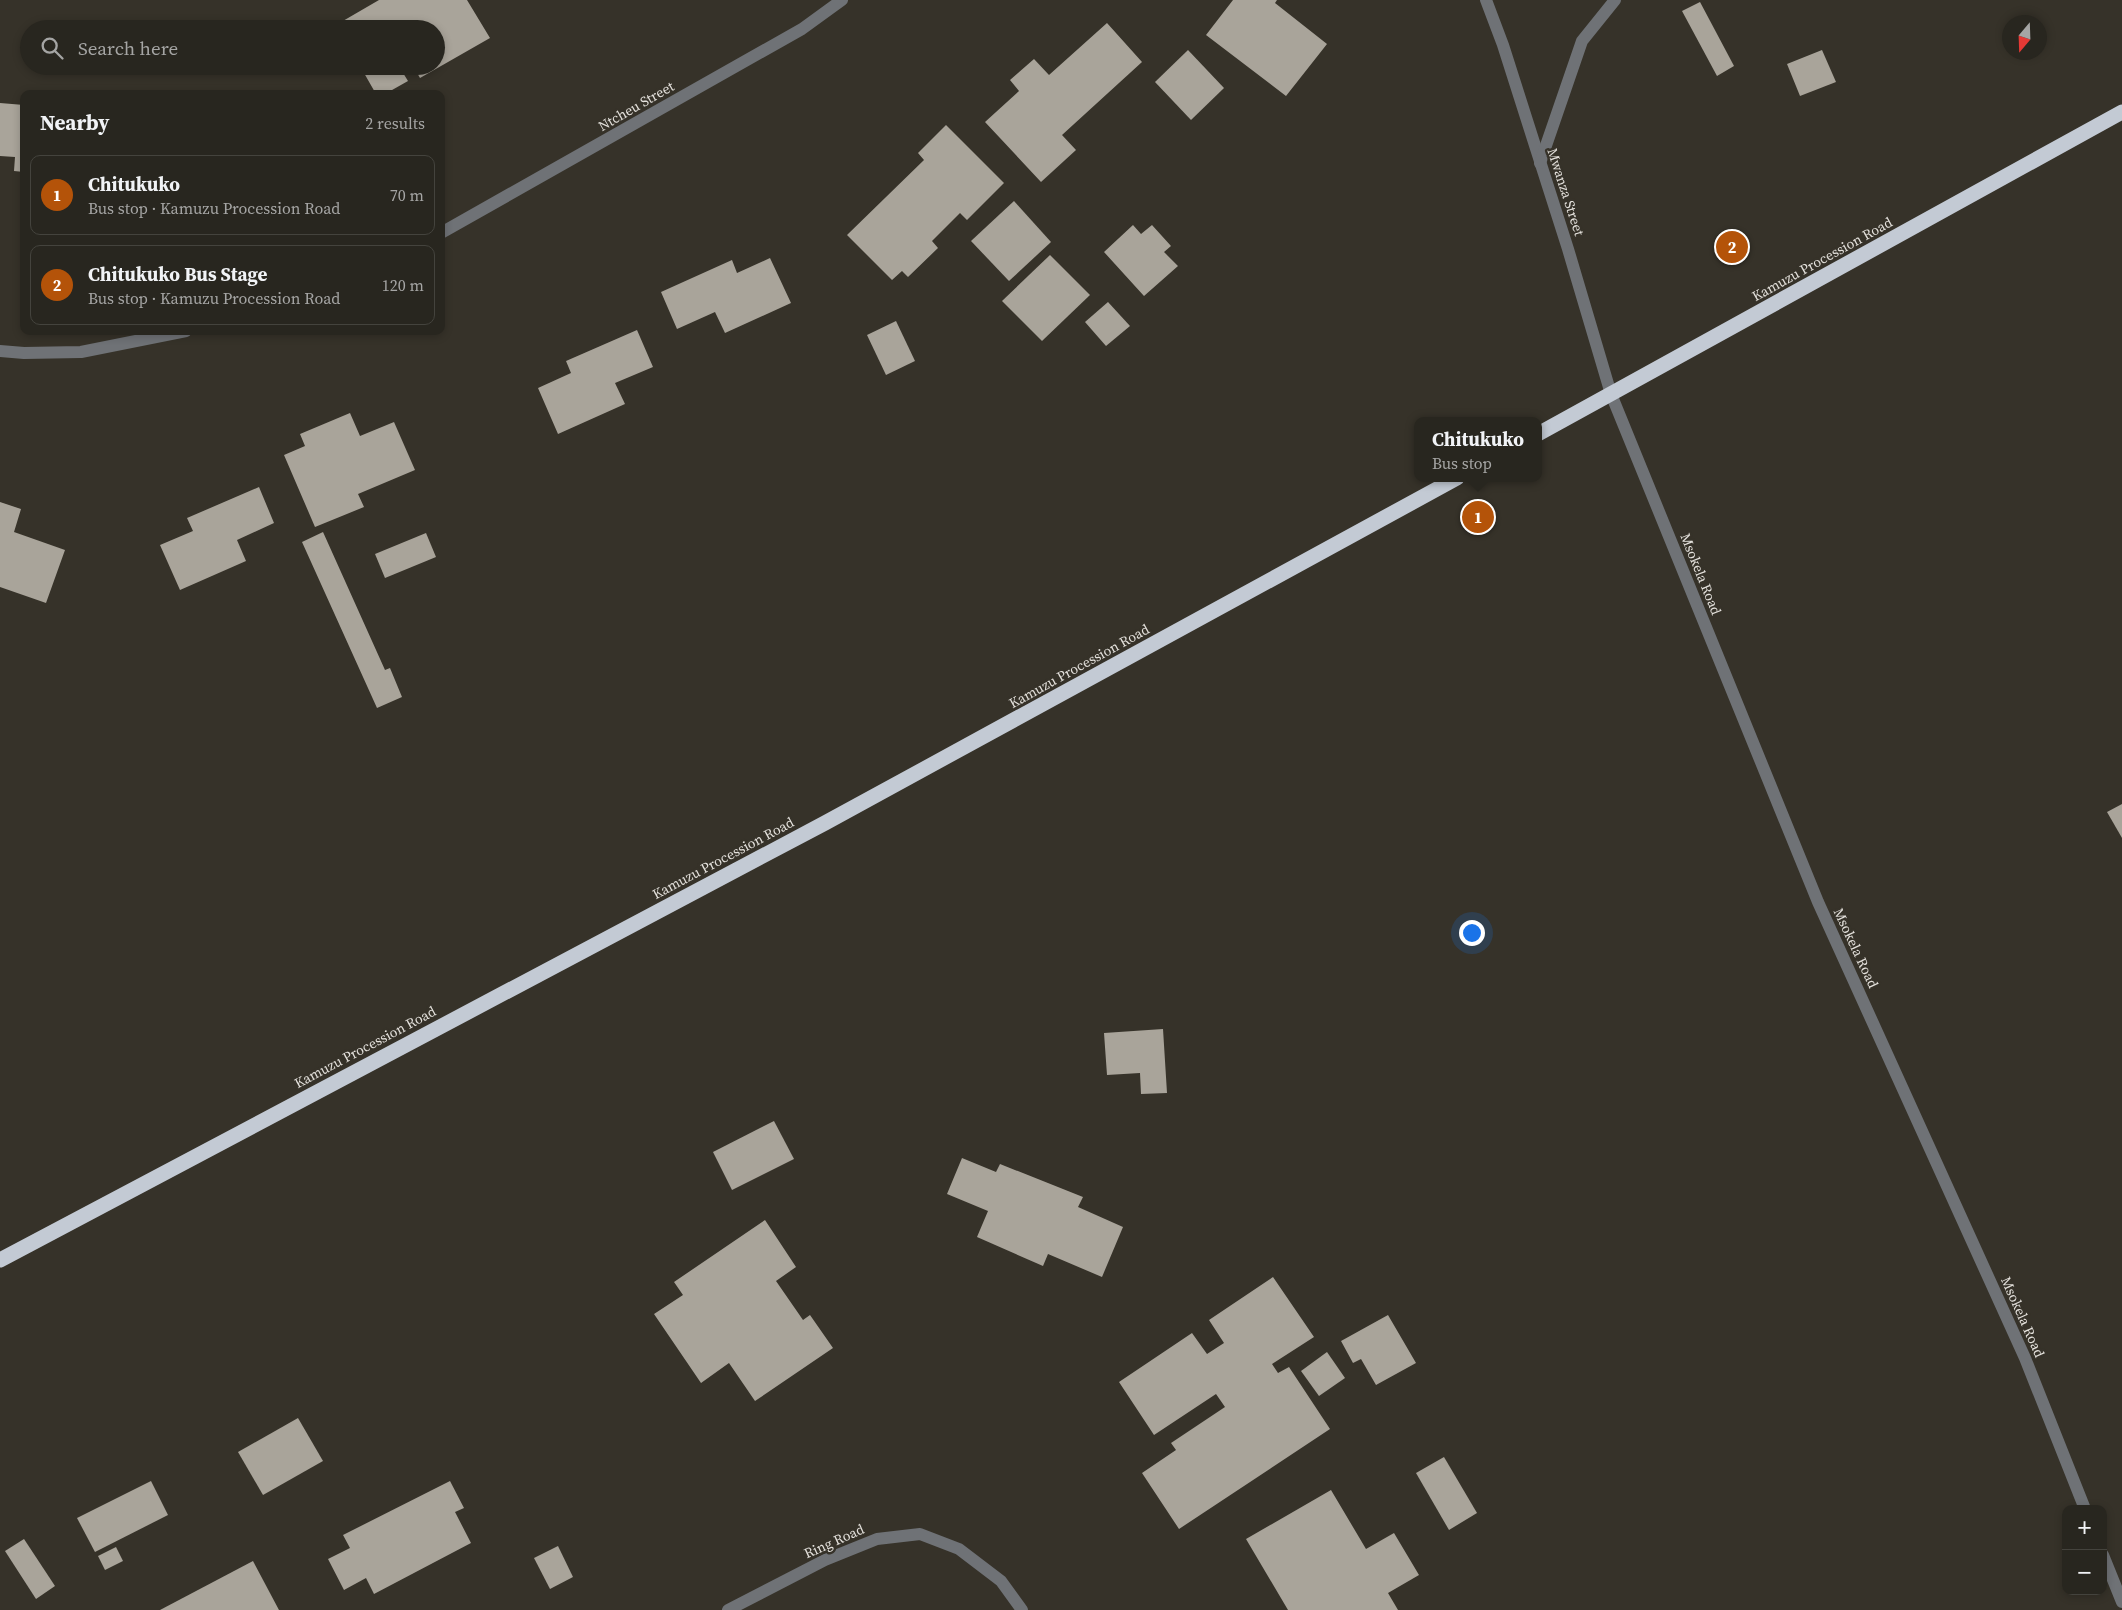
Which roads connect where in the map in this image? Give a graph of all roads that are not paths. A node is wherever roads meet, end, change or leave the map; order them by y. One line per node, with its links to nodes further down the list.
1 (842, 0): 6 (street, Ntcheu Street)
2 (1486, 0): 5 (street, Mwanza Street)
3 (1615, 0): 5 (street)
4 (2122, 112): 9 (highway, Kamuzu Procession Road)
5 (1540, 163): 9 (street, Mwanza Street)
6 (445, 232)
7 (166, 335): 8 (street)
8 (0, 351)
9 (1611, 394): 10 (highway, Kamuzu Procession Road); 13 (street, Msokela Road)
10 (1542, 432)
11 (1451, 482): 12 (highway, Kamuzu Procession Road)
12 (0, 1260)
13 (2083, 1505)
14 (2107, 1565): 15 (street)
15 (2122, 1602)
16 (728, 1610): 17 (street, Ring Road)
17 (1022, 1610)

